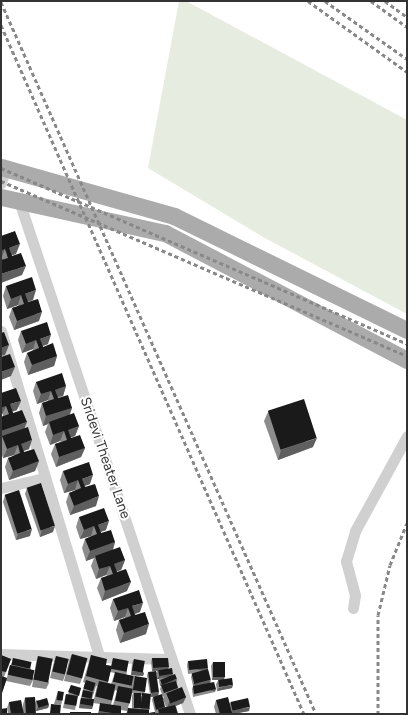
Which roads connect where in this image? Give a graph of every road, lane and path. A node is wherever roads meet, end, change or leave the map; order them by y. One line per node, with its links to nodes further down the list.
1 (3, 173): 4 (main road)
2 (1, 197): 3 (main road)
3 (19, 201): 6 (main road); 15 (street, Sridevi Theater Lane)
4 (407, 330)
5 (1, 331): 7 (street)
6 (407, 360)
7 (18, 391): 8 (street); 10 (street)
8 (6, 394)
9 (407, 436): 12 (street)
10 (44, 478): 11 (street); 14 (street)
11 (1, 488)
12 (353, 608)
13 (1, 654): 14 (street)
14 (99, 655): 15 (street)
15 (173, 660): 16 (street, Sridevi Theater Lane)
16 (190, 714)

